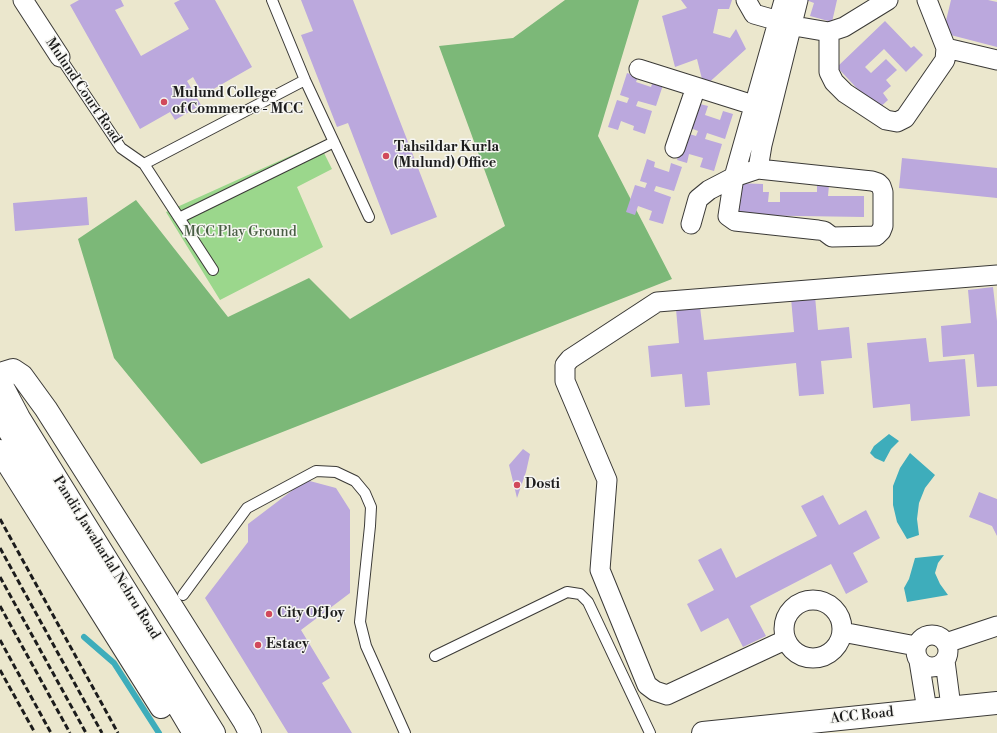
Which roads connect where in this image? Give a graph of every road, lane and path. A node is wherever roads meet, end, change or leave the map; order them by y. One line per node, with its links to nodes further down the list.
1 (23, 0): 9 (street, Mulund Court Road)
2 (272, 0): 12 (lane)
3 (746, 0): 6 (street)
4 (888, 0): 7 (street)
5 (927, 0): 8 (street)
6 (788, 12): 7 (street); 14 (street)
7 (829, 32): 8 (street)
8 (946, 48): 10 (street)
9 (60, 57): 17 (lane, Mulund Court Road)
10 (997, 60)
11 (639, 69): 13 (street)
12 (305, 80): 15 (lane); 17 (lane)
13 (696, 87): 14 (street); 16 (street)
14 (762, 108): 18 (street); 19 (street)
15 (334, 142): 20 (lane); 21 (lane)
16 (675, 148)
17 (144, 164): 21 (lane)
18 (758, 169): 19 (street); 19 (street)
19 (734, 177): 22 (street)
20 (369, 217)
21 (180, 218): 23 (lane)
22 (691, 224)
23 (213, 270)
24 (997, 275): 32 (street)
25 (0, 374): 43 (main road)
26 (0, 382): 33 (main road, Pandit Jawaharlal Nehru Road)
27 (3, 421): 33 (main road, Pandit Jawaharlal Nehru Road)
28 (0, 451): 40 (main road)
29 (183, 595): 44 (lane)
30 (997, 626): 34 (street)
31 (842, 632): 32 (street); 32 (street); 35 (street)
32 (785, 640)
33 (150, 643): 41 (main road, Pandit Jawaharlal Nehru Road); 42 (main road, Pandit Jawaharlal Nehru Road)
34 (946, 652): 35 (street); 35 (street); 38 (street)
35 (917, 654): 39 (street)
36 (435, 656): 45 (lane)
37 (997, 703): 38 (main road, ACC Road)
38 (951, 707): 39 (main road, ACC Road)
39 (927, 710): 46 (main road, ACC Road)
40 (178, 733)
41 (194, 733)
42 (214, 733)
43 (250, 733)
44 (405, 733)
45 (650, 733)
46 (703, 733)

